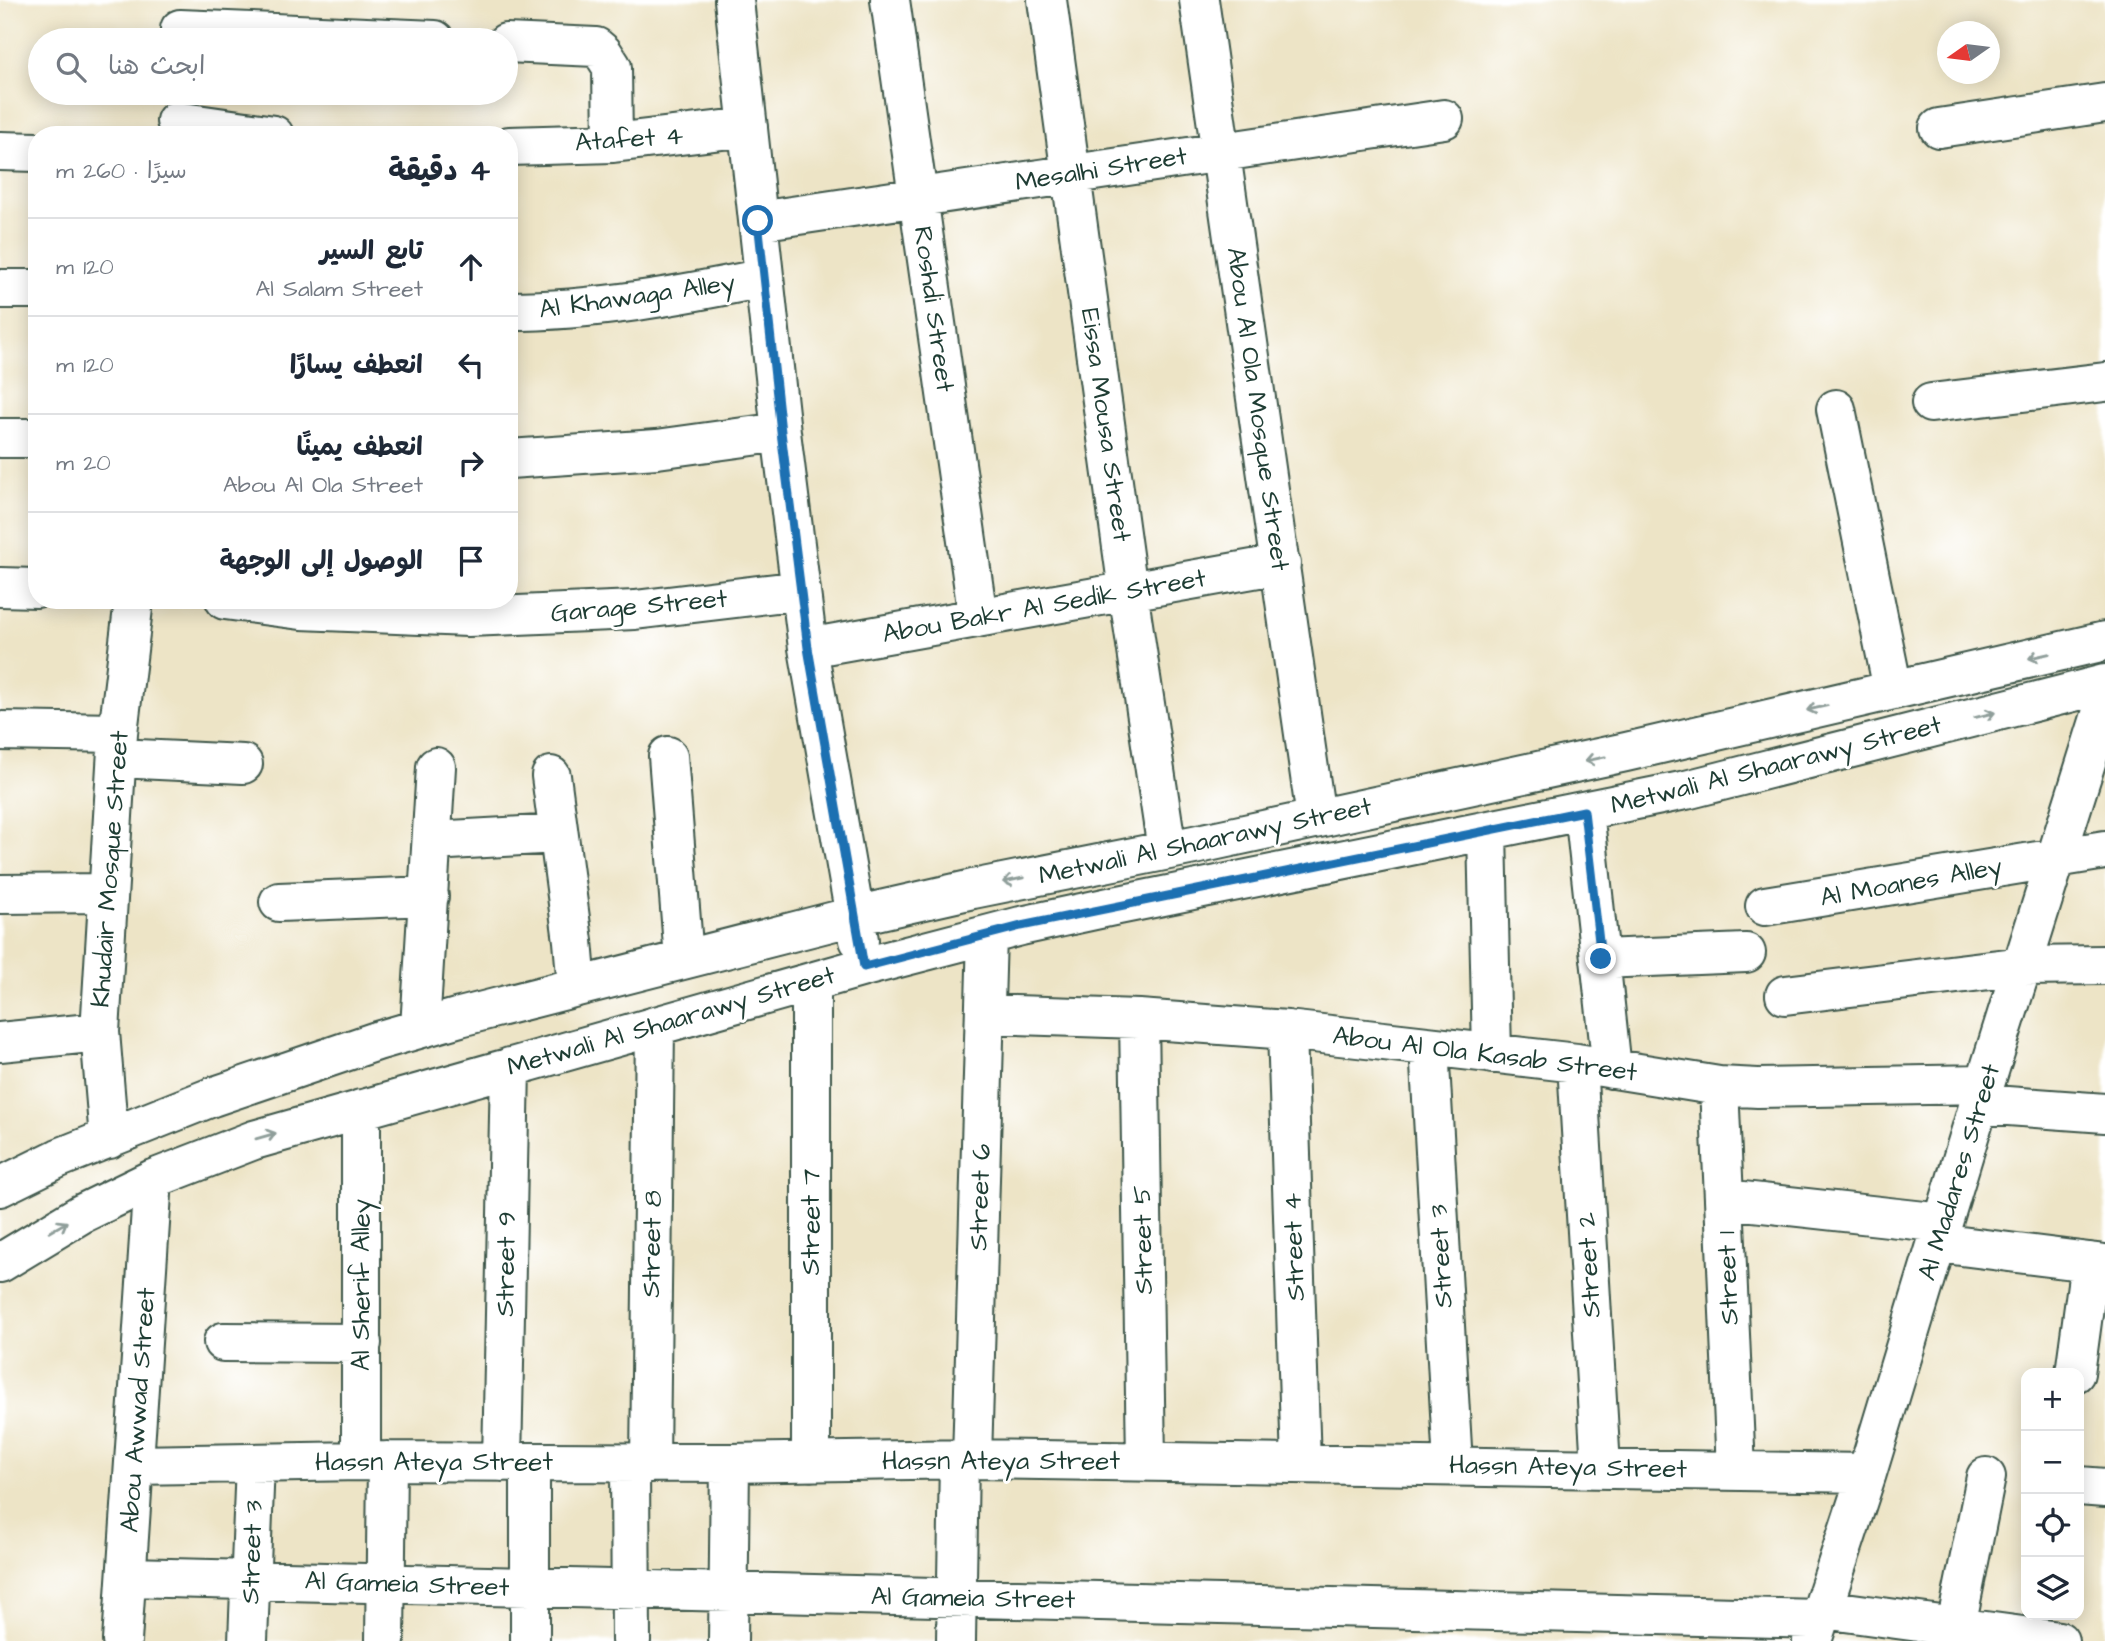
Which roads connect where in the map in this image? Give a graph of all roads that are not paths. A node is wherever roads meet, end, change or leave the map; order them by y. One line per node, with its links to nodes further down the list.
1 (734, 0): 12 (street)
2 (890, 0): 20 (street, Roshdi Street)
3 (1047, 0): 19 (street, Eissa Mousa Street)
4 (1199, 0): 17 (street, Abou Al Ola Mosque Street)
5 (181, 23): 6 (street)
6 (256, 28)
7 (518, 44): 14 (street)
8 (2105, 103): 13 (street)
9 (176, 116): 11 (street)
10 (1444, 119): 17 (street, Mesalhi Street)
11 (228, 126)
12 (747, 127): 14 (street, Atafet 4); 21 (street)
13 (1940, 128)
14 (613, 143): 15 (street, Atafet 4)
15 (518, 146)
16 (0, 151): 18 (street)
17 (1221, 151): 19 (street, Mesalhi Street); 33 (street, Abou Al Ola Mosque Street)
18 (28, 152)
19 (1071, 174): 20 (street, Mesalhi Street); 37 (street, Eissa Mousa Street)
20 (918, 197): 21 (street, Mesalhi Street); 40 (street, Roshdi Street)
21 (758, 221): 22 (street)
22 (764, 278): 25 (street, Al Khawaga Alley); 29 (street)
23 (0, 289): 24 (street)
24 (28, 289)
25 (518, 311)
26 (2105, 382): 27 (street)
27 (1931, 403)
28 (1836, 409): 44 (street)
29 (781, 432): 32 (street); 36 (street)
30 (0, 438): 31 (street)
31 (28, 438)
32 (518, 458)
33 (1280, 564): 37 (street, Abou Bakr Al Sedik Street); 53 (street, Abou Al Ola Mosque Street)
34 (0, 587): 35 (street)
35 (28, 588)
36 (801, 590): 39 (street, Garage Street); 42 (street)
37 (1128, 592): 40 (street, Abou Bakr Al Sedik Street); 57 (street, Eissa Mousa Street)
38 (133, 609): 47 (street, Khudair Mosque Street)
39 (293, 609)
40 (978, 618): 42 (street, Abou Bakr Al Sedik Street)
41 (2105, 641): 44 (street, Metwali Al Shaarawy Street, one-way to 44)
42 (808, 648): 65 (street)
43 (2105, 684): 52 (street, Metwali Al Shaarawy Street, one-way to 43)
44 (1893, 690): 53 (street, Metwali Al Shaarawy Street, one-way to 53)
45 (2105, 702): 59 (street, Al Madares Street)
46 (0, 731): 47 (street)
47 (118, 745): 49 (street); 60 (street, Khudair Mosque Street)
48 (667, 756): 68 (street)
49 (243, 764)
50 (436, 767): 56 (street)
51 (551, 776): 55 (street)
52 (1584, 811): 54 (street, Metwali Al Shaarawy Street); 69 (street, Street 2)
53 (1316, 818): 57 (street, Metwali Al Shaarawy Street)
54 (1486, 831): 66 (street, Metwali Al Shaarawy Street); 84 (street)
55 (558, 834): 56 (street); 74 (street)
56 (432, 841): 62 (street)
57 (1167, 849): 65 (street, Metwali Al Shaarawy Street, one-way to 65)
58 (2105, 850): 59 (street, Al Moanes Alley)
59 (2056, 857): 64 (street, Al Moanes Alley); 71 (street, Al Madares Street)
60 (108, 893): 61 (street); 81 (street, Khudair Mosque Street)
61 (0, 894)
62 (429, 896): 63 (street); 79 (street)
63 (279, 902)
64 (1765, 906)
65 (855, 916): 68 (street, Metwali Al Shaarawy Street); 72 (street)
66 (987, 935): 72 (street, Metwali Al Shaarawy Street); 76 (street, Street 6)
67 (1746, 953): 69 (street)
68 (684, 959): 74 (street, Metwali Al Shaarawy Street)
69 (1601, 959): 85 (street, Street 2)
70 (2105, 965): 71 (street)
71 (2023, 966): 75 (street); 88 (street, Al Madares Street)
72 (864, 967): 73 (street, Metwali Al Shaarawy Street)
73 (811, 982): 78 (street, Metwali Al Shaarawy Street); 105 (street, Street 7)
74 (577, 987): 79 (street, Metwali Al Shaarawy Street)
75 (1785, 995)
76 (985, 1014): 77 (street, Abou Al Ola Kasab Street); 101 (street, Street 6)
77 (1139, 1019): 80 (street, Abou Al Ola Kasab Street); 103 (street, Street 5)
78 (655, 1026): 86 (street, Metwali Al Shaarawy Street); 107 (street, Street 8)
79 (420, 1028): 91 (street, Metwali Al Shaarawy Street)
80 (1287, 1030): 83 (street, Abou Al Ola Kasab Street); 109 (street, Street 4)
81 (100, 1031): 82 (street); 91 (street, Khudair Mosque Street)
82 (0, 1042)
83 (1429, 1046): 84 (street, Abou Al Ola Kasab Street); 111 (street, Street 3)
84 (1492, 1054): 85 (street, Abou Al Ola Kasab Street)
85 (1594, 1066): 87 (street, Abou Al Ola Kasab Street); 112 (street, Street 2)
86 (509, 1067): 89 (street, Metwali Al Shaarawy Street); 104 (street, Street 9)
87 (1719, 1086): 88 (street, Abou Al Ola Kasab Street); 94 (street, Street 1)
88 (1982, 1094): 90 (street, Abou Al Ola Kasab Street); 95 (street, Al Madares Street)
89 (361, 1109): 92 (street, Metwali Al Shaarawy Street, one-way to 89); 99 (street, Al Sherif Alley)
90 (2105, 1113)
91 (109, 1139): 93 (street, Metwali Al Shaarawy Street)
92 (153, 1179): 97 (street, Metwali Al Shaarawy Street, one-way to 92); 110 (street, Abou Awwad Street)
93 (0, 1187)
94 (1724, 1199): 95 (street); 113 (street, Street 1)
95 (1940, 1233): 96 (street); 114 (street, Al Madares Street)
96 (2097, 1263): 100 (street)
97 (0, 1264)
98 (223, 1342): 99 (street)
99 (362, 1343): 102 (street, Al Sherif Alley)
100 (2077, 1368)
101 (966, 1459): 103 (street, Hassn Ateya Street); 105 (street, Hassn Ateya Street); 124 (street, Street 6)
102 (374, 1461): 104 (street, Hassn Ateya Street); 106 (street, Hassn Ateya Street); 120 (street)
103 (1146, 1461): 109 (street, Hassn Ateya Street)
104 (516, 1462): 107 (street, Hassn Ateya Street); 121 (street, Street 9)
105 (811, 1462): 108 (street, Hassn Ateya Street)
106 (255, 1463): 110 (street, Hassn Ateya Street); 119 (street, Street 3)
107 (640, 1463): 108 (street, Hassn Ateya Street); 122 (street, Street 8)
108 (730, 1463): 123 (street)
109 (1301, 1464): 111 (street, Hassn Ateya Street)
110 (135, 1465): 118 (street, Abou Awwad Street)
111 (1453, 1465): 112 (street, Hassn Ateya Street)
112 (1601, 1467): 113 (street, Hassn Ateya Street)
113 (1736, 1470): 114 (street, Hassn Ateya Street)
114 (1867, 1473): 125 (street, Al Madares Street)
115 (1986, 1477): 126 (street)
116 (2084, 1486): 117 (street)
117 (2105, 1488)
118 (128, 1577): 119 (street, Al Gameia Street); 127 (street, Abou Awwad Street)
119 (251, 1579): 120 (street, Al Gameia Street); 128 (street, Street 3)
120 (386, 1584): 121 (street, Al Gameia Street); 129 (street)
121 (530, 1588): 122 (street, Al Gameia Street); 130 (street, Street 9)
122 (631, 1590): 123 (street, Al Gameia Street); 131 (street, Street 8)
123 (727, 1592): 124 (street, Al Gameia Street); 132 (street)
124 (956, 1598): 125 (street, Al Gameia Street); 133 (street, Street 6)
125 (1818, 1623): 126 (street, Al Gameia Street)
126 (1955, 1626): 134 (street, Al Gameia Street)
127 (122, 1641)
128 (248, 1641)
129 (385, 1641)
130 (530, 1641)
131 (631, 1641)
132 (727, 1641)
133 (956, 1641)
134 (2059, 1641)

